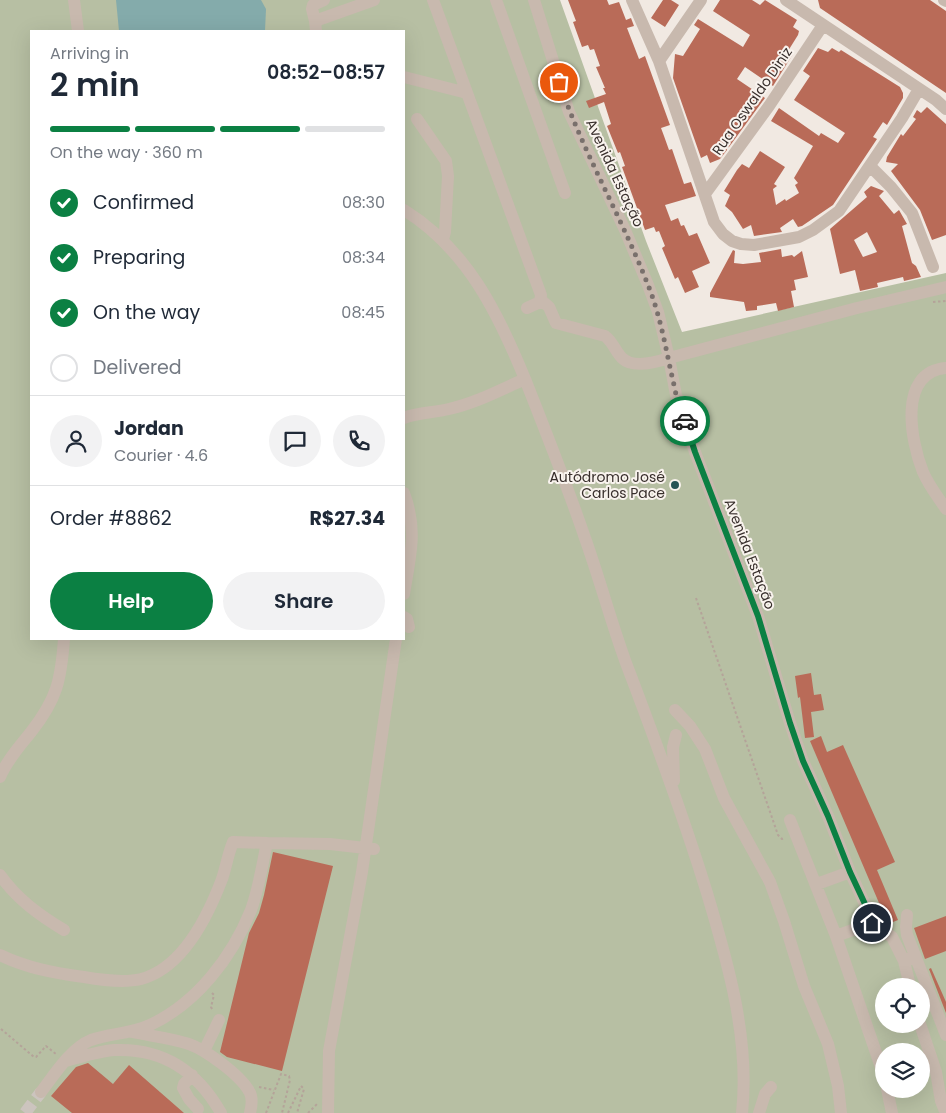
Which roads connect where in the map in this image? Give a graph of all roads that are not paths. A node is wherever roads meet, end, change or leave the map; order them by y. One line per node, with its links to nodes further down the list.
1 (74, 0): 12 (street)
2 (323, 0): 11 (street)
3 (374, 0): 11 (street)
4 (433, 0): 16 (street)
5 (496, 0): 20 (street)
6 (534, 0): 28 (street, Avenida Estação)
7 (632, 0): 13 (street)
8 (701, 0): 13 (street)
9 (795, 2): 10 (street)
10 (823, 25): 15 (street); 21 (street, Rua Oswaldo Diniz)
11 (316, 26)
12 (78, 30)
13 (659, 62): 21 (street)
14 (405, 77): 16 (street)
15 (919, 89): 17 (street); 19 (street)
16 (467, 93): 26 (street)
17 (946, 109)
18 (417, 118): 23 (street)
19 (870, 166): 21 (street); 24 (street)
20 (565, 193)
21 (705, 194)
22 (405, 211): 23 (street)
23 (443, 239): 30 (street)
24 (933, 267)
25 (946, 287): 28 (street)
26 (541, 300): 27 (street); 28 (street)
27 (526, 308)
28 (669, 358): 44 (street, Avenida Estação)
29 (946, 368): 33 (street)
30 (525, 379): 31 (street); 40 (street)
31 (405, 418)
32 (405, 496): 34 (street)
33 (946, 509)
34 (405, 587)
35 (64, 640): 39 (street)
36 (396, 640): 43 (street)
37 (676, 710): 73 (street)
38 (676, 735): 40 (street)
39 (0, 777)
40 (674, 791): 71 (street)
41 (790, 820): 46 (street)
42 (267, 843): 43 (street); 51 (street); 55 (street)
43 (370, 848): 70 (street)
44 (850, 872): 46 (street); 48 (street, Avenida Estação)
45 (0, 874): 49 (street)
46 (817, 884): 50 (street)
47 (907, 915): 52 (street)
48 (872, 923): 50 (street); 52 (street)
49 (64, 930)
50 (836, 936): 58 (street)
51 (0, 955)
52 (910, 959): 53 (street); 57 (street)
53 (910, 978)
54 (219, 1020): 59 (street)
55 (132, 1032): 59 (street); 60 (street)
56 (923, 1033): 62 (street)
57 (946, 1035)
58 (875, 1050)
59 (204, 1051): 69 (street)
60 (66, 1061): 61 (street); 64 (street)
61 (192, 1075): 66 (street); 68 (street)
62 (942, 1084): 67 (street)
63 (771, 1087): 72 (street)
64 (41, 1092)
65 (889, 1098): 74 (street)
66 (198, 1109)
67 (944, 1111)
68 (221, 1113)
69 (250, 1113)
70 (328, 1113)
71 (742, 1113)
72 (759, 1113)
73 (841, 1113)
74 (892, 1113)

